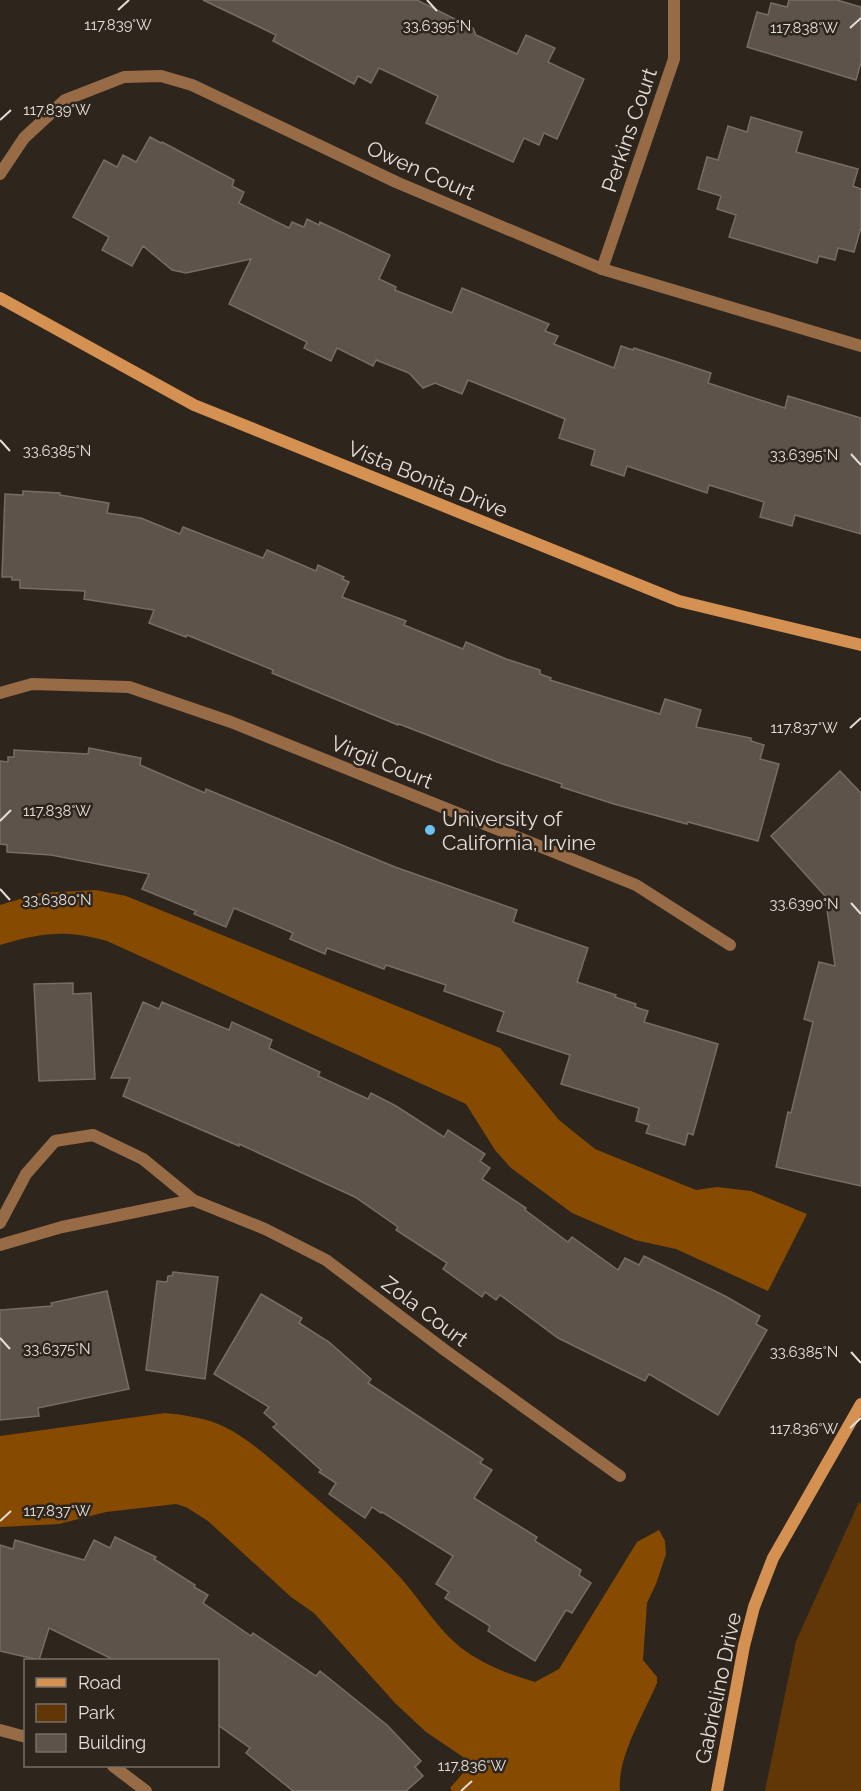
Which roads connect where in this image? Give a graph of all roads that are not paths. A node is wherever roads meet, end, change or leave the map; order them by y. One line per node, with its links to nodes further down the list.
1 (674, 0): 3 (street, Perkins Court)
2 (0, 174): 3 (street, Owen Court)
3 (602, 269): 5 (street, Owen Court)
4 (0, 298): 6 (street, Vista Bonita Drive)
5 (861, 346)
6 (861, 645)
7 (0, 693): 8 (street, Virgil Court)
8 (730, 945)
9 (194, 1200): 10 (street, Zola Court); 11 (street); 13 (street, Zola Court)
10 (0, 1223)
11 (0, 1245)
12 (861, 1404): 18 (street, Gabrielino Drive)
13 (620, 1476)
14 (0, 1730): 15 (street)
15 (24, 1736)
16 (114, 1767): 17 (street)
17 (146, 1791)
18 (717, 1791)

